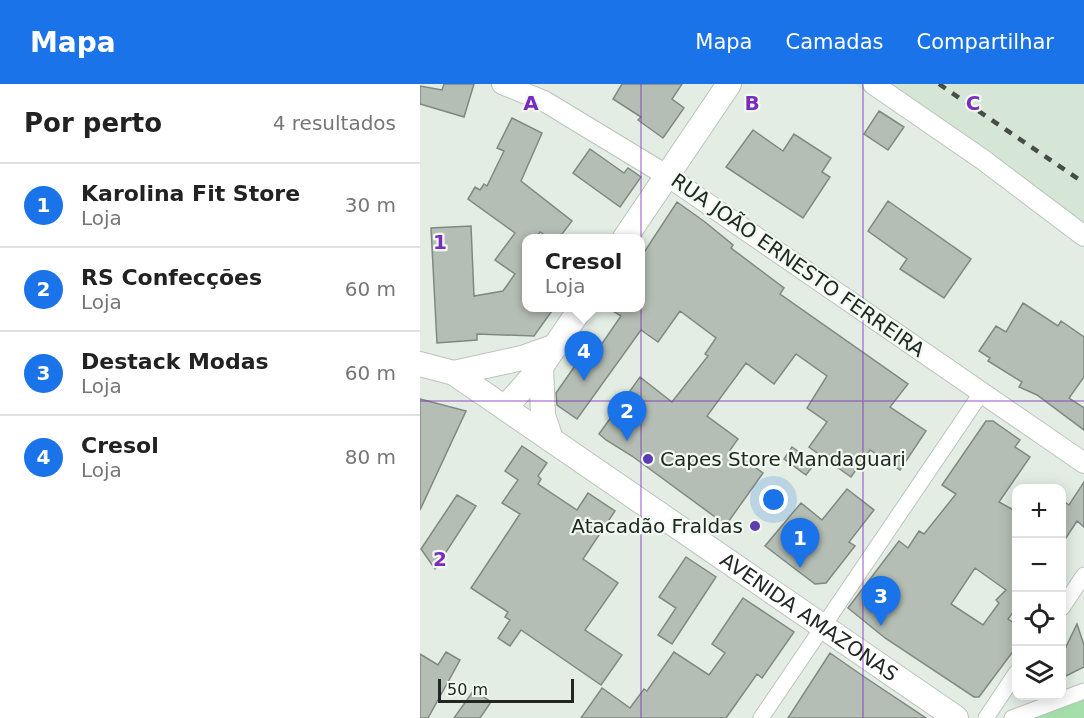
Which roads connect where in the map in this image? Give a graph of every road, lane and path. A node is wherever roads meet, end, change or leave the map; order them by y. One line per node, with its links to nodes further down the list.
1 (502, 84): 4 (street, RUA JOÃO ERNESTO FERREIRA)
2 (729, 84): 4 (main road)
3 (873, 84): 6 (street)
4 (666, 175): 5 (main road); 12 (street, RUA JOÃO ERNESTO FERREIRA)
5 (628, 234)
6 (1084, 236)
7 (577, 312): 8 (main road)
8 (556, 346): 10 (main road); 11 (main road)
9 (420, 364): 11 (main road, AVENIDA AMAZONAS)
10 (541, 367): 13 (main road); 14 (main road)
11 (454, 373): 13 (main road, AVENIDA AMAZONAS)
12 (982, 392): 15 (street, RUA JOÃO ERNESTO FERREIRA); 18 (street)
13 (505, 408): 14 (main road, AVENIDA AMAZONAS)
14 (551, 439): 18 (main road, AVENIDA AMAZONAS)
15 (1084, 463)
16 (1084, 575): 17 (street)
17 (1066, 602)
18 (823, 626): 21 (street); 22 (main road, AVENIDA AMAZONAS)
19 (1012, 680): 23 (street)
20 (1084, 691): 24 (street)
21 (761, 718)
22 (956, 718)
23 (986, 718)
24 (1012, 718)

